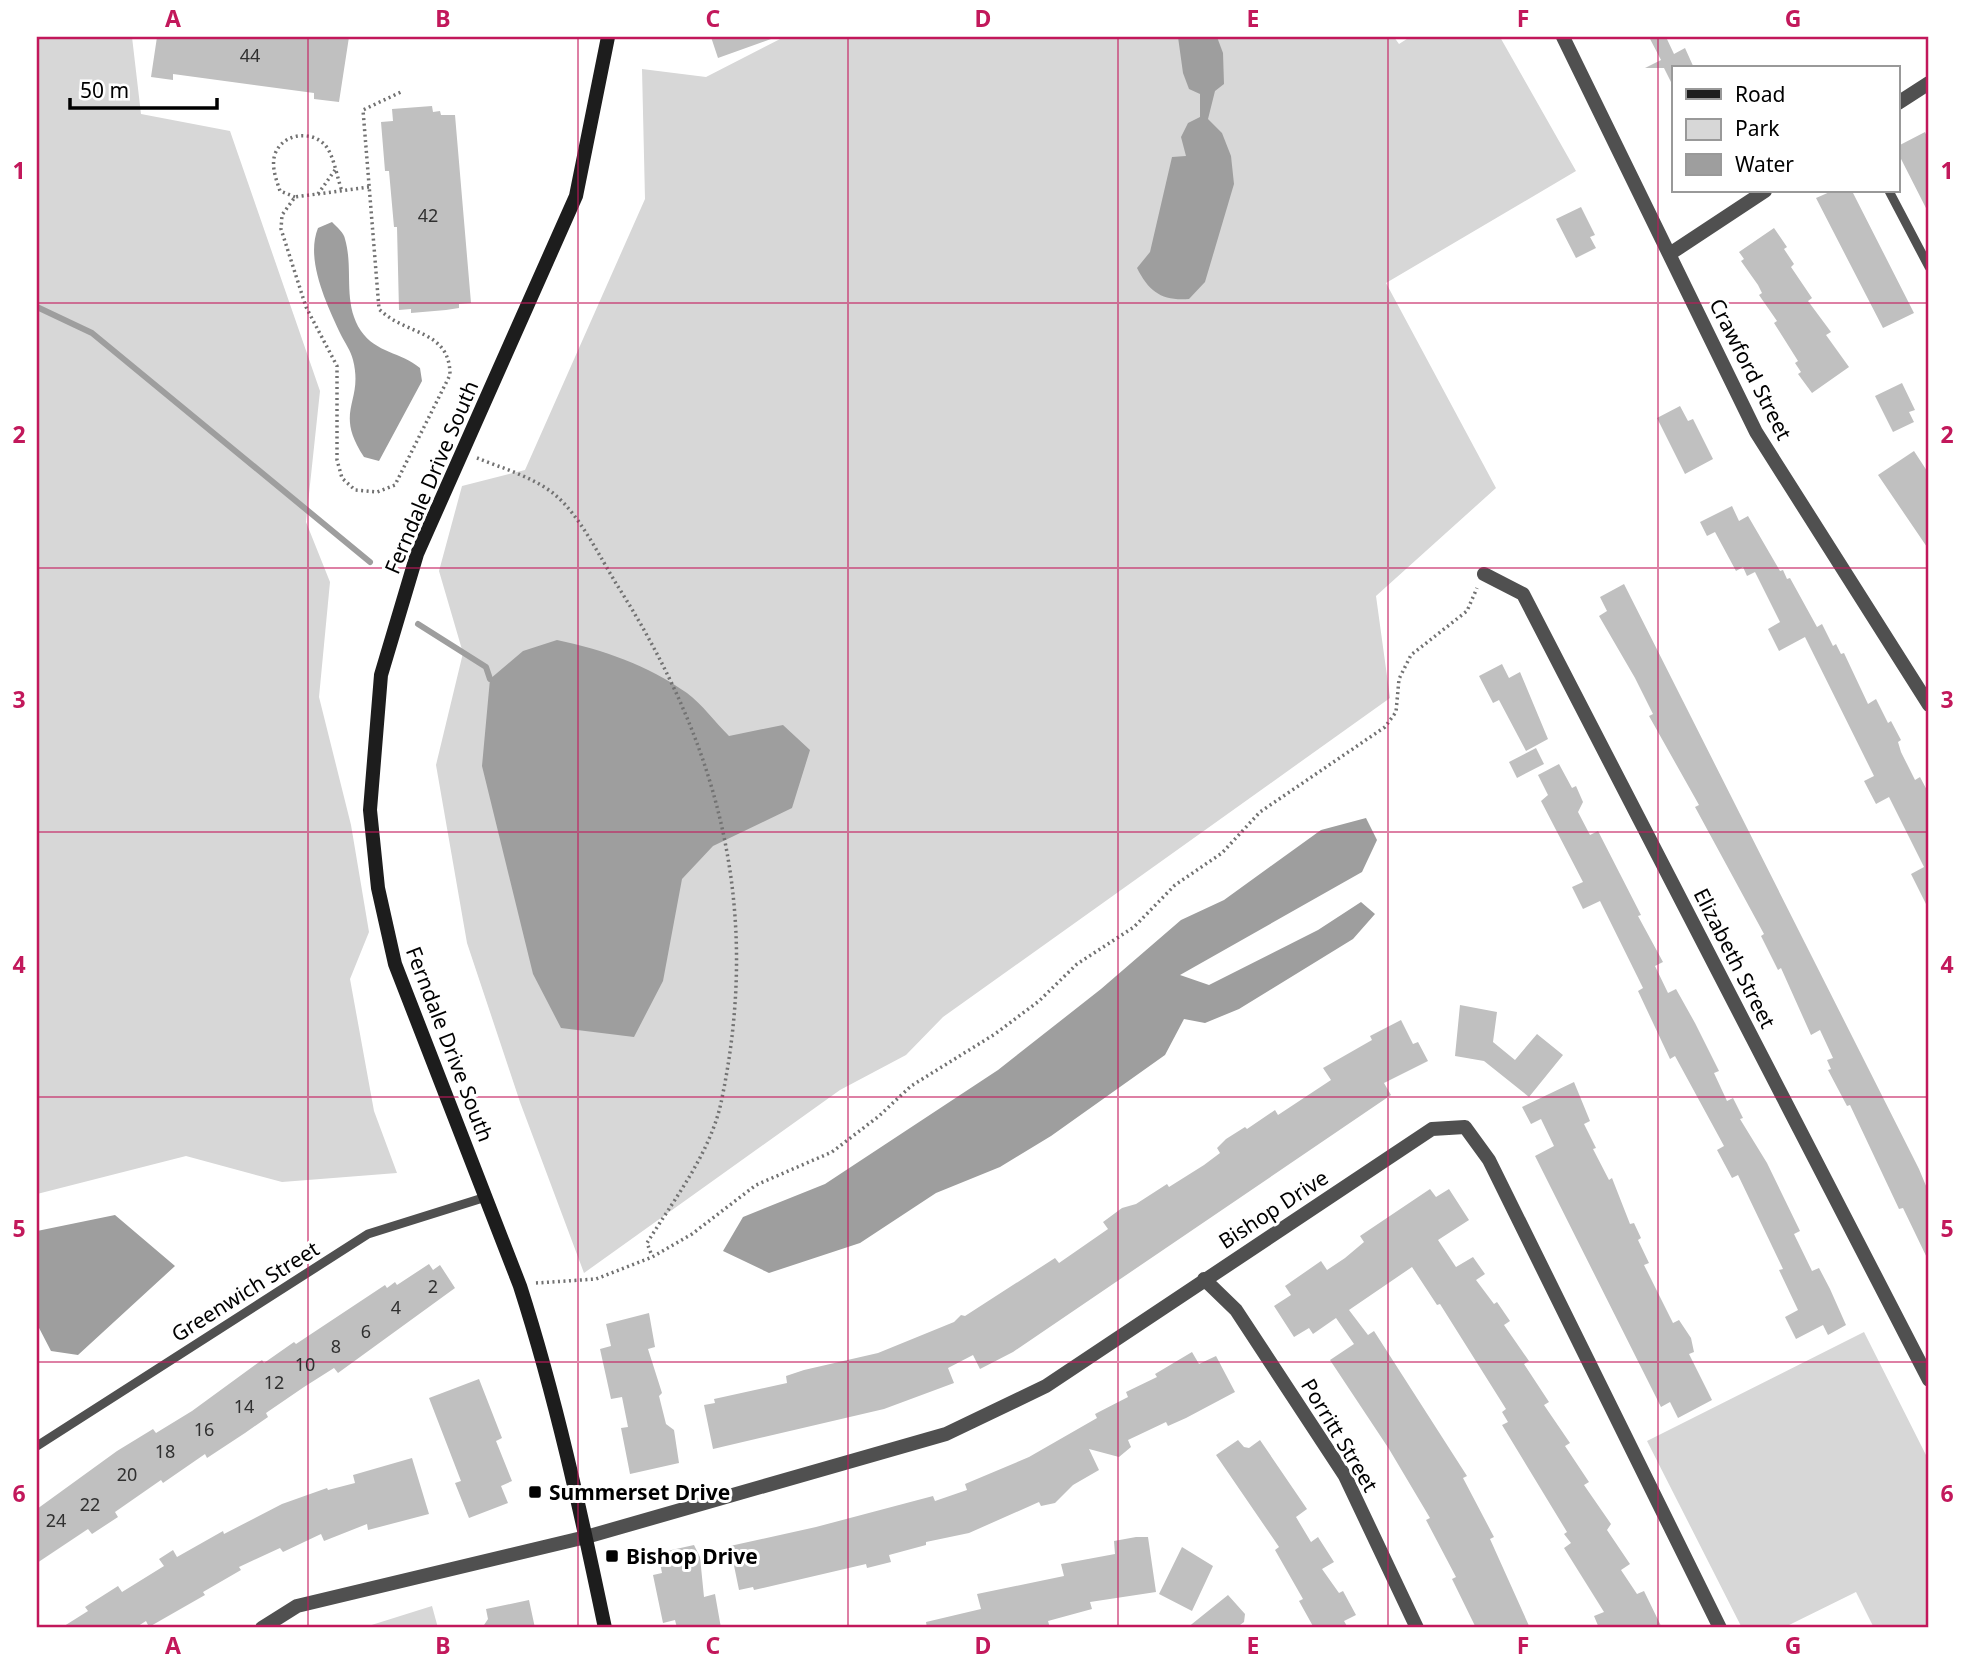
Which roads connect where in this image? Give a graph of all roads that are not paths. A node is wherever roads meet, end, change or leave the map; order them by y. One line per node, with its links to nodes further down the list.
1 (608, 37): 11 (main road, Ferndale Drive South)
2 (1563, 37): 7 (street, Crawford Street)
3 (1929, 83): 4 (street)
4 (1899, 102)
5 (1763, 192): 7 (street)
6 (1890, 192): 8 (lane)
7 (1671, 253): 10 (street, Crawford Street)
8 (1929, 267)
9 (1484, 574): 13 (street, Elizabeth Street)
10 (1929, 705)
11 (486, 1197): 14 (lane, Greenwich Street); 15 (main road, Ferndale Drive South)
12 (1203, 1279): 15 (street, Bishop Drive); 18 (street, Porritt Street); 19 (street, Bishop Drive)
13 (1929, 1380)
14 (37, 1446)
15 (586, 1537): 16 (street); 17 (main road, Ferndale Drive South)
16 (262, 1628)
17 (605, 1628)
18 (1417, 1628)
19 (1720, 1628)

